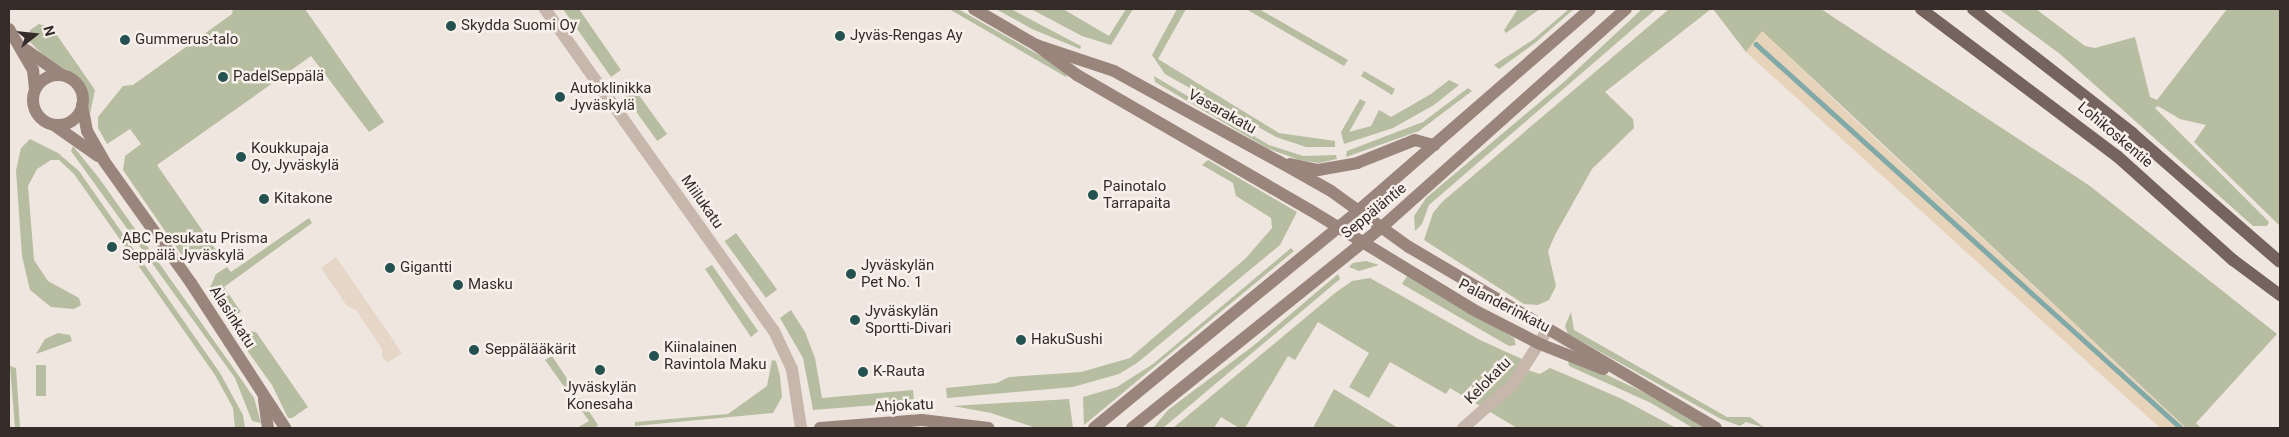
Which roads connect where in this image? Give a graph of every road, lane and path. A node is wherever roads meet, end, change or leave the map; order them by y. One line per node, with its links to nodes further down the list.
1 (545, 9): 29 (street, Miilukatu)
2 (974, 9): 9 (street, Vasarakatu)
3 (1590, 9): 14 (street, Seppäläntie)
4 (1626, 9): 18 (street, Seppäläntie)
5 (1921, 9): 22 (main road, Lohikoskentie)
6 (1973, 9): 21 (main road, Lohikoskentie)
7 (9, 29): 8 (street)
8 (18, 43): 10 (street); 11 (street)
9 (1036, 45): 16 (street, Vasarakatu); 19 (street, Vasarakatu)
10 (62, 75): 11 (street); 12 (street)
11 (35, 89): 13 (street)
12 (82, 105): 13 (street); 15 (street, Alasinkatu)
13 (54, 125): 15 (street, Alasinkatu)
14 (1434, 145): 16 (street); 17 (street, Seppäläntie)
15 (104, 161): 26 (street, Alasinkatu)
16 (1278, 161): 17 (street, Vasarakatu)
17 (1359, 210): 18 (street, Vasarakatu); 19 (street, Seppäläntie)
18 (1382, 227): 20 (street, Seppäläntie); 23 (street, Palanderinkatu)
19 (1338, 228): 20 (street, Vasarakatu); 32 (street, Seppäläntie)
20 (1362, 243): 24 (street, Palanderinkatu); 33 (street, Seppäläntie)
21 (2280, 262)
22 (2280, 295)
23 (1548, 329): 24 (street, Kelokatu); 25 (street, Palanderinkatu)
24 (1540, 344): 25 (street, Palanderinkatu); 34 (street, Kelokatu)
25 (1638, 383): 35 (street, Palanderinkatu)
26 (262, 393): 27 (street, Alasinkatu); 28 (street, Alasinkatu)
27 (268, 428)
28 (285, 428)
29 (801, 428)
30 (820, 428): 31 (street, Ahjokatu)
31 (989, 428)
32 (1094, 428)
33 (1132, 428)
34 (1463, 428)
35 (1716, 428)

